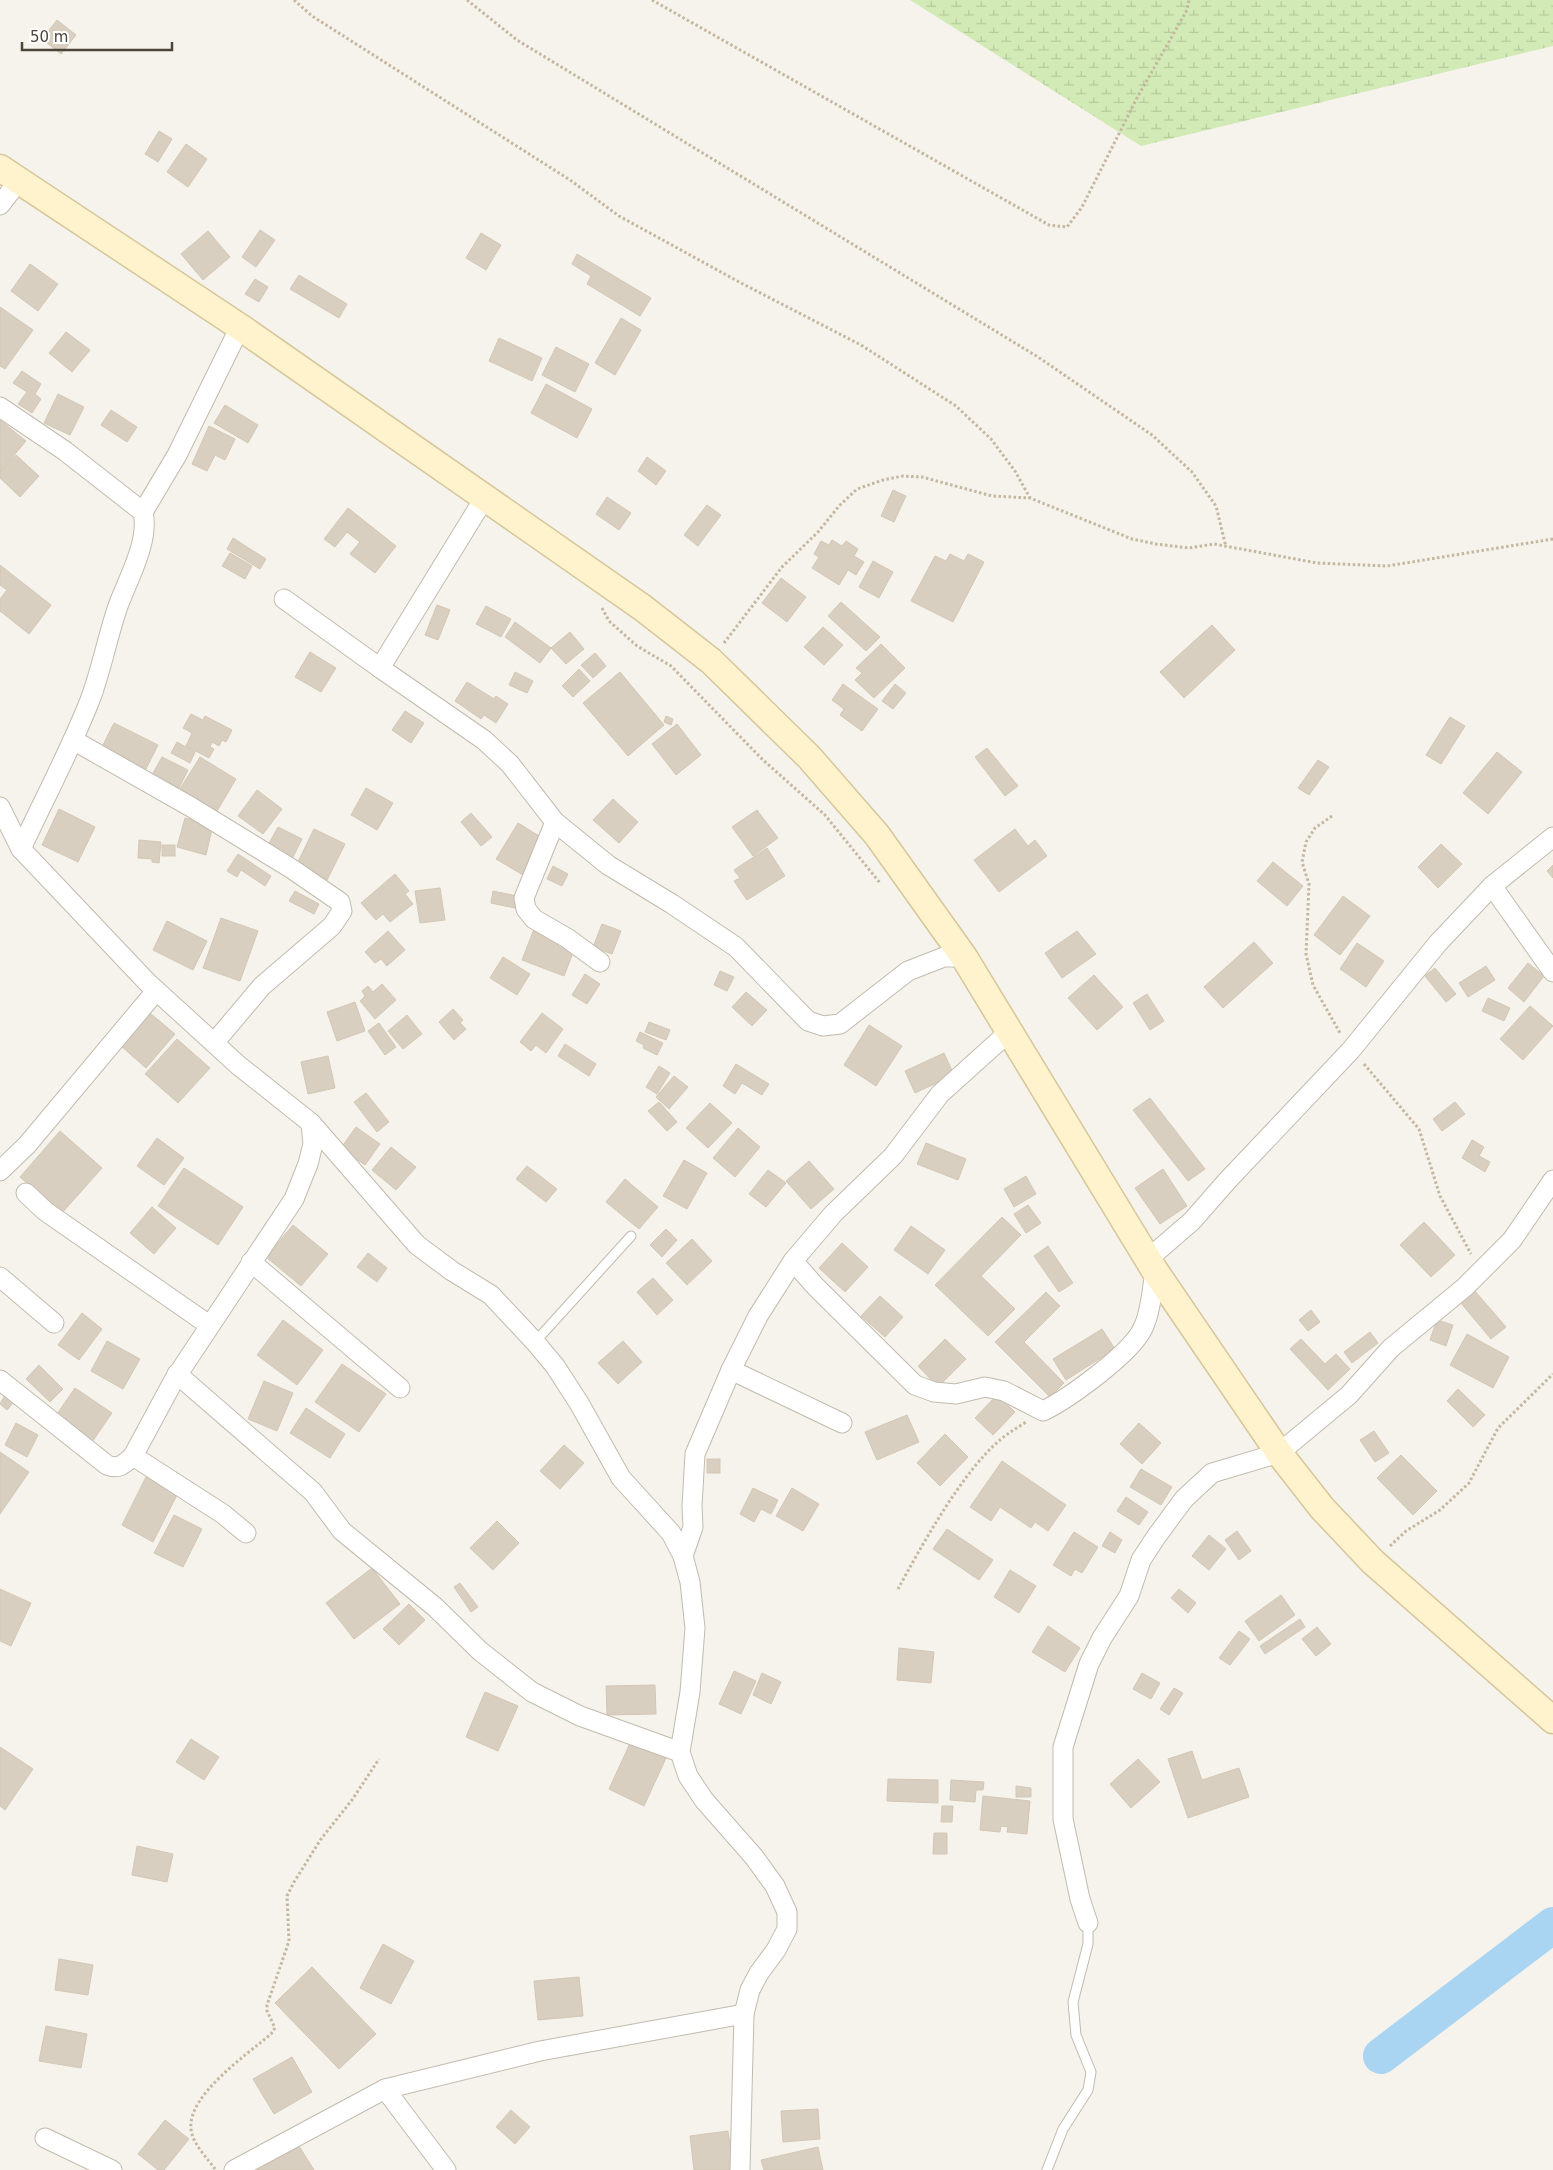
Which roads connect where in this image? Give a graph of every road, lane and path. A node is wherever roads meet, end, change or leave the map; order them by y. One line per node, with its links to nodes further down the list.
1 (294, 0): 10 (path)
2 (467, 0): 13 (path)
3 (652, 0): 4 (path)
4 (1189, 0)
5 (10, 174): 6 (street); 7 (main road)
6 (0, 205)
7 (240, 327): 9 (main road); 11 (street)
8 (0, 407): 11 (street)
9 (486, 497): 16 (main road); 17 (street)
10 (1030, 498): 13 (path); 16 (path)
11 (143, 512): 18 (street)
12 (1553, 539): 13 (path)
13 (1226, 546)
14 (284, 599): 17 (street)
15 (600, 604): 25 (path)
16 (710, 661): 26 (main road)
17 (380, 668): 21 (street)
18 (73, 740): 23 (street); 31 (street)
19 (0, 807): 23 (street)
20 (1332, 816): 32 (path)
21 (555, 822): 26 (street); 27 (street)
22 (1553, 837): 24 (street)
23 (21, 849): 29 (street)
24 (1492, 886): 28 (street); 32 (street)
25 (887, 890)
26 (964, 957): 30 (main road)
27 (600, 962)
28 (1553, 972)
29 (156, 991): 31 (street); 34 (street)
30 (1010, 1031): 38 (street); 40 (main road)
31 (214, 1043): 33 (street)
32 (1351, 1050): 40 (street); 41 (path)
33 (311, 1123): 39 (street); 45 (street)
34 (0, 1172)
35 (1553, 1180): 41 (street)
36 (26, 1193): 44 (street)
37 (631, 1236): 45 (lane)
38 (793, 1261): 46 (street); 51 (street)
39 (251, 1262): 44 (street); 50 (street)
40 (1152, 1265): 51 (street); 53 (main road)
41 (1481, 1272): 53 (street)
42 (0, 1277): 43 (street)
43 (54, 1323)
44 (210, 1325): 47 (street)
45 (535, 1342): 56 (street)
46 (730, 1370): 52 (street); 56 (street)
47 (177, 1374): 54 (street); 60 (street)
48 (1553, 1374): 57 (path)
49 (0, 1380): 54 (street)
50 (400, 1388)
51 (1042, 1411): 58 (path)
52 (842, 1423)
53 (1279, 1453): 57 (main road); 62 (street)
54 (134, 1456): 55 (street)
55 (246, 1533)
56 (683, 1556): 60 (street)
57 (1373, 1562): 59 (main road)
58 (898, 1589)
59 (1553, 1720)
60 (680, 1752): 63 (street)
61 (379, 1759): 67 (path)
62 (1088, 1923): 71 (lane)
63 (744, 2014): 64 (street); 70 (street)
64 (385, 2089): 68 (street); 69 (street)
65 (45, 2138): 66 (street)
66 (112, 2170)
67 (215, 2170)
68 (234, 2170)
69 (446, 2170)
70 (740, 2170)
71 (1047, 2170)

